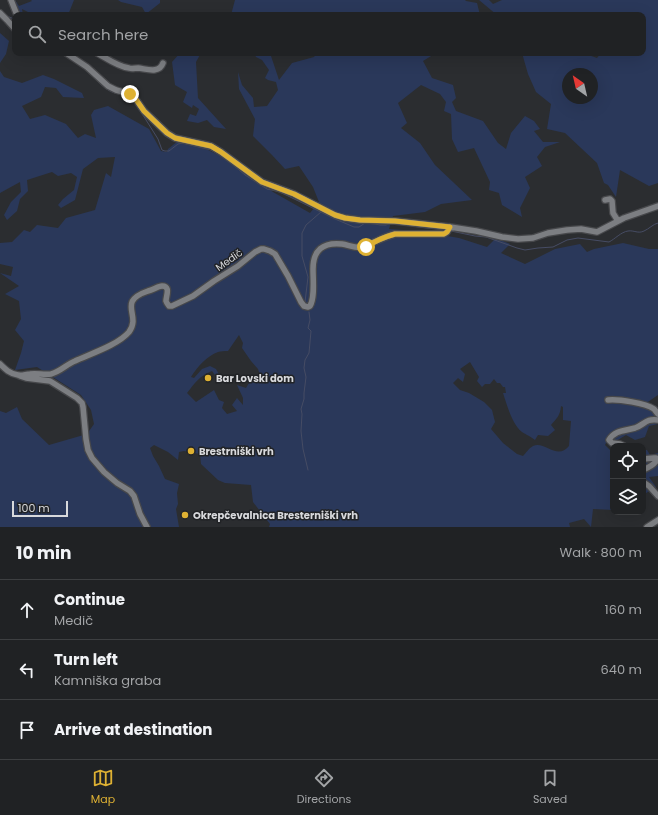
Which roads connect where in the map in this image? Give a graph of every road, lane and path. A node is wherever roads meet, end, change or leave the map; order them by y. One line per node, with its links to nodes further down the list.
1 (11, 0): 2 (street)
2 (15, 12)
3 (0, 13): 4 (street)
4 (12, 26)
5 (70, 56): 11 (street)
6 (103, 56): 7 (street)
7 (164, 63)
8 (604, 200): 10 (street)
9 (658, 206): 10 (street)
10 (618, 221): 11 (street)
11 (449, 230): 13 (street, Medič)
12 (0, 364): 13 (street)
13 (20, 376): 23 (street)
14 (608, 400): 15 (street)
15 (658, 414)
16 (658, 420): 17 (street)
17 (612, 443)
18 (646, 459): 19 (street)
19 (646, 469)
20 (646, 484): 21 (street)
21 (658, 496)
22 (658, 520): 24 (street)
23 (147, 527)
24 (647, 527)

